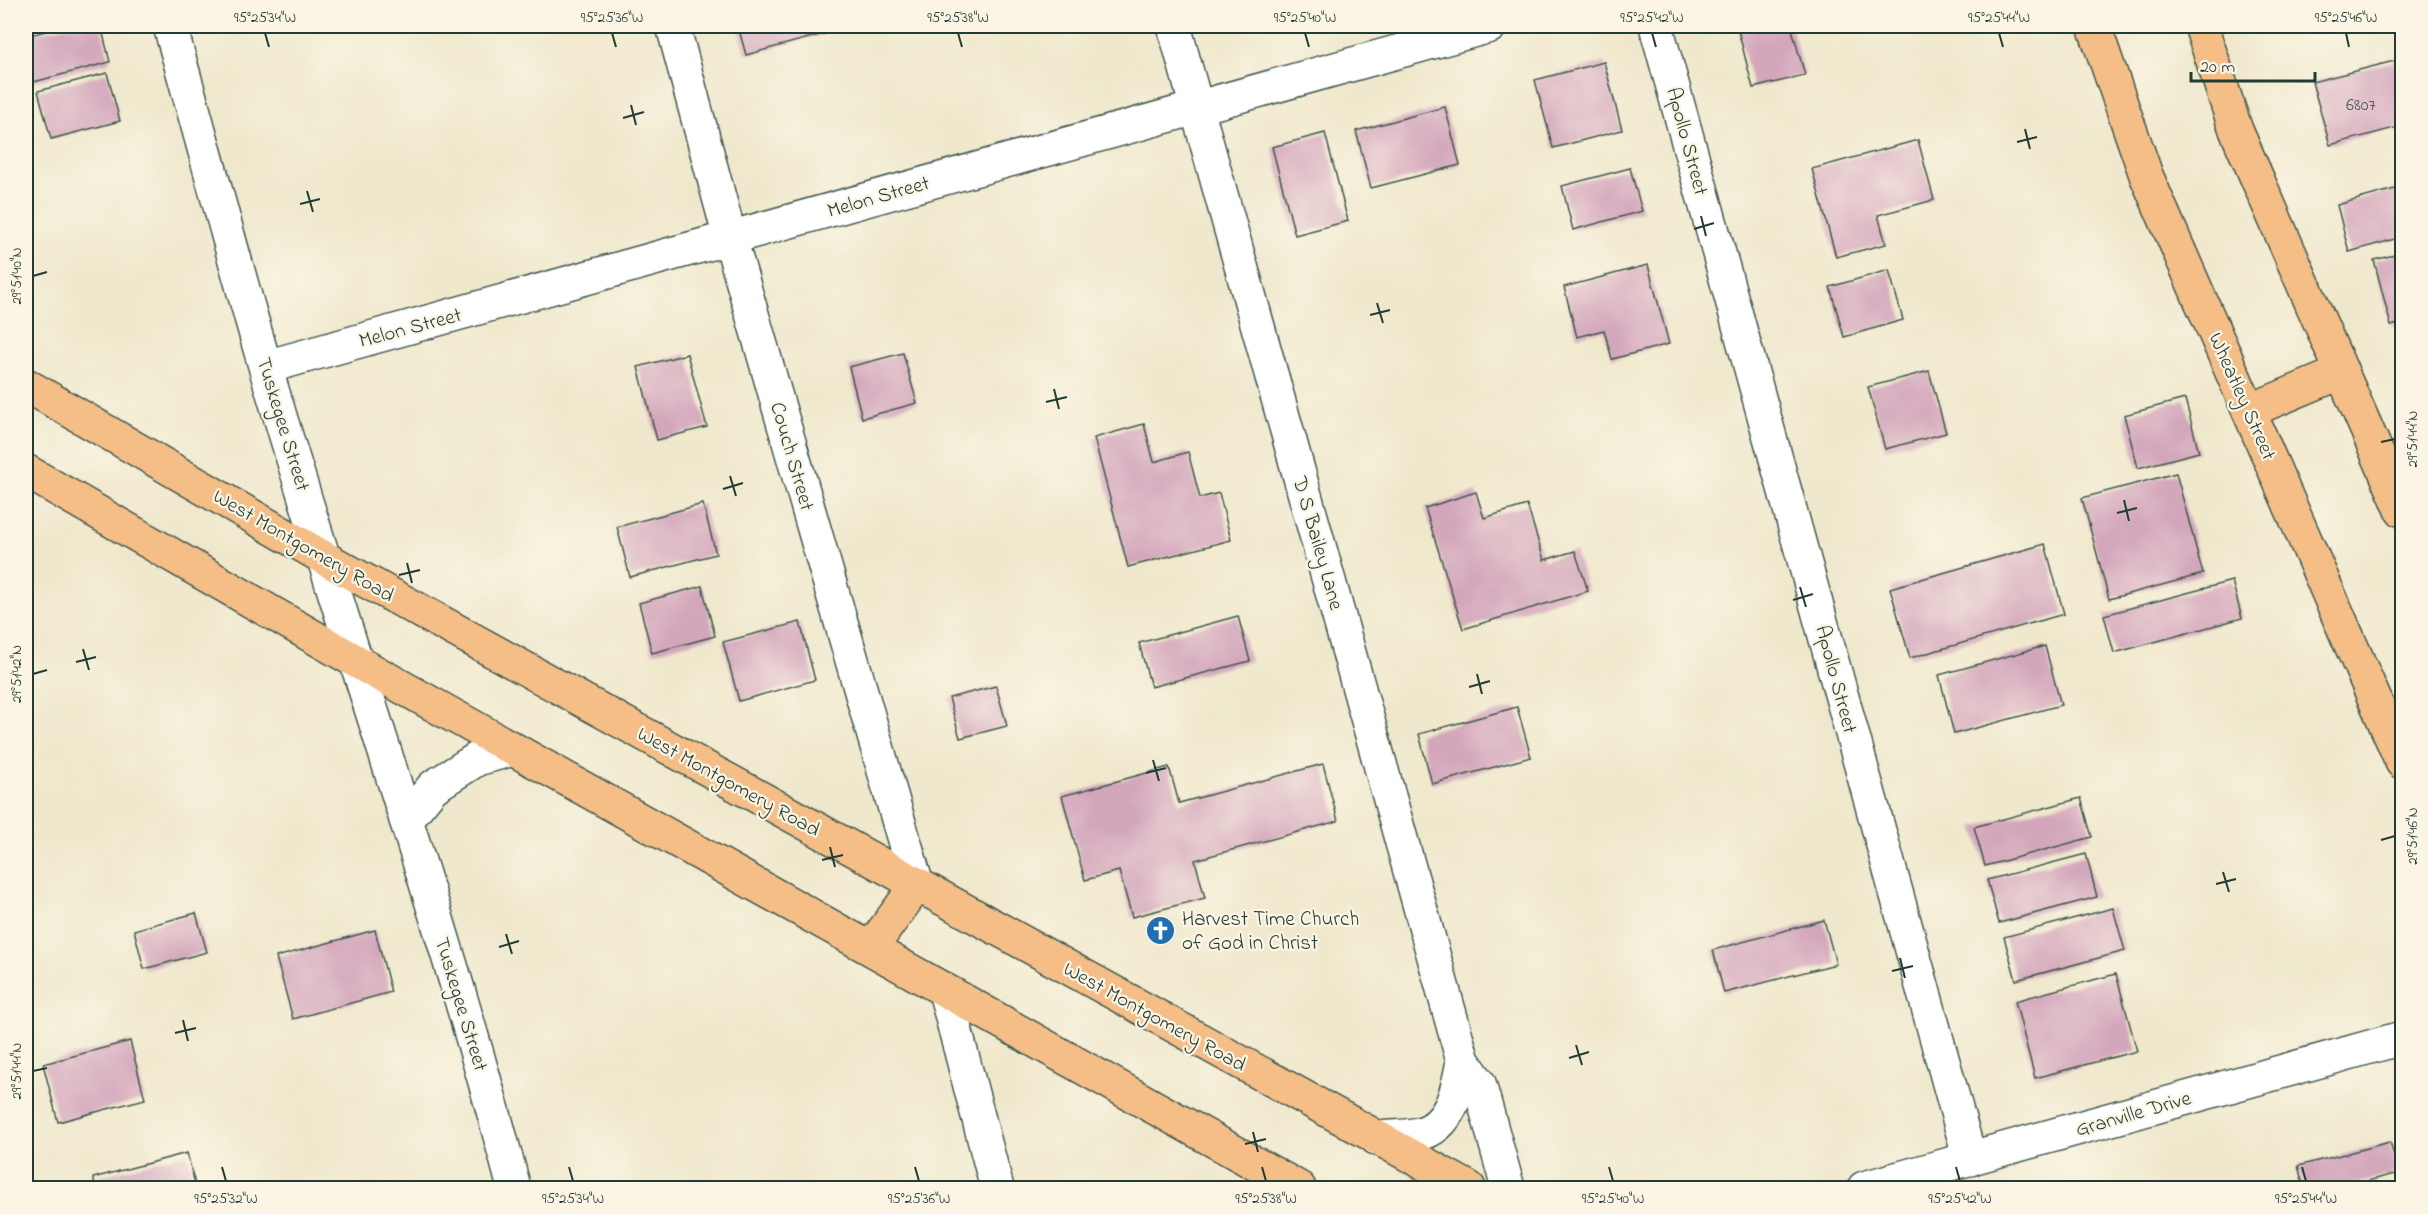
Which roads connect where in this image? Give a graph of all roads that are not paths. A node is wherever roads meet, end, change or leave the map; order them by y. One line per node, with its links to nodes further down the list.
1 (170, 26): 10 (street, Tuskegee Street)
2 (674, 26): 9 (street, Couch Street)
3 (1174, 26): 8 (street, D S Bailey Lane)
4 (1490, 26): 8 (street, Melon Street)
5 (1656, 26): 27 (street, Apollo Street)
6 (2094, 26): 13 (main road, Wheatley Street)
7 (2201, 26): 11 (main road)
8 (1197, 108): 9 (street, Melon Street); 25 (street, D S Bailey Lane)
9 (730, 238): 10 (street, Melon Street); 21 (street, Couch Street)
10 (266, 367): 16 (street, Tuskegee Street)
11 (2342, 372): 13 (main road); 15 (main road)
12 (26, 385): 16 (main road, West Montgomery Road)
13 (2249, 411): 19 (main road, Wheatley Street)
14 (26, 471): 17 (main road)
15 (2403, 510)
16 (326, 559): 17 (street, Tuskegee Street); 21 (main road, West Montgomery Road)
17 (359, 663): 18 (main road); 20 (street, Tuskegee Street)
18 (513, 749): 20 (street); 22 (main road)
19 (2403, 762)
20 (406, 820): 28 (street, Tuskegee Street)
21 (917, 885): 22 (main road); 26 (main road, West Montgomery Road)
22 (871, 948): 23 (main road)
23 (945, 991): 29 (street); 30 (main road)
24 (2403, 1038): 27 (street, Granville Drive)
25 (1464, 1061): 26 (street, D S Bailey Lane); 32 (street, D S Bailey Lane)
26 (1376, 1138): 31 (main road, West Montgomery Road)
27 (1970, 1159): 33 (street, Granville Drive)
28 (514, 1188)
29 (997, 1188)
30 (1299, 1188)
31 (1468, 1188)
32 (1508, 1188)
33 (1864, 1188)

